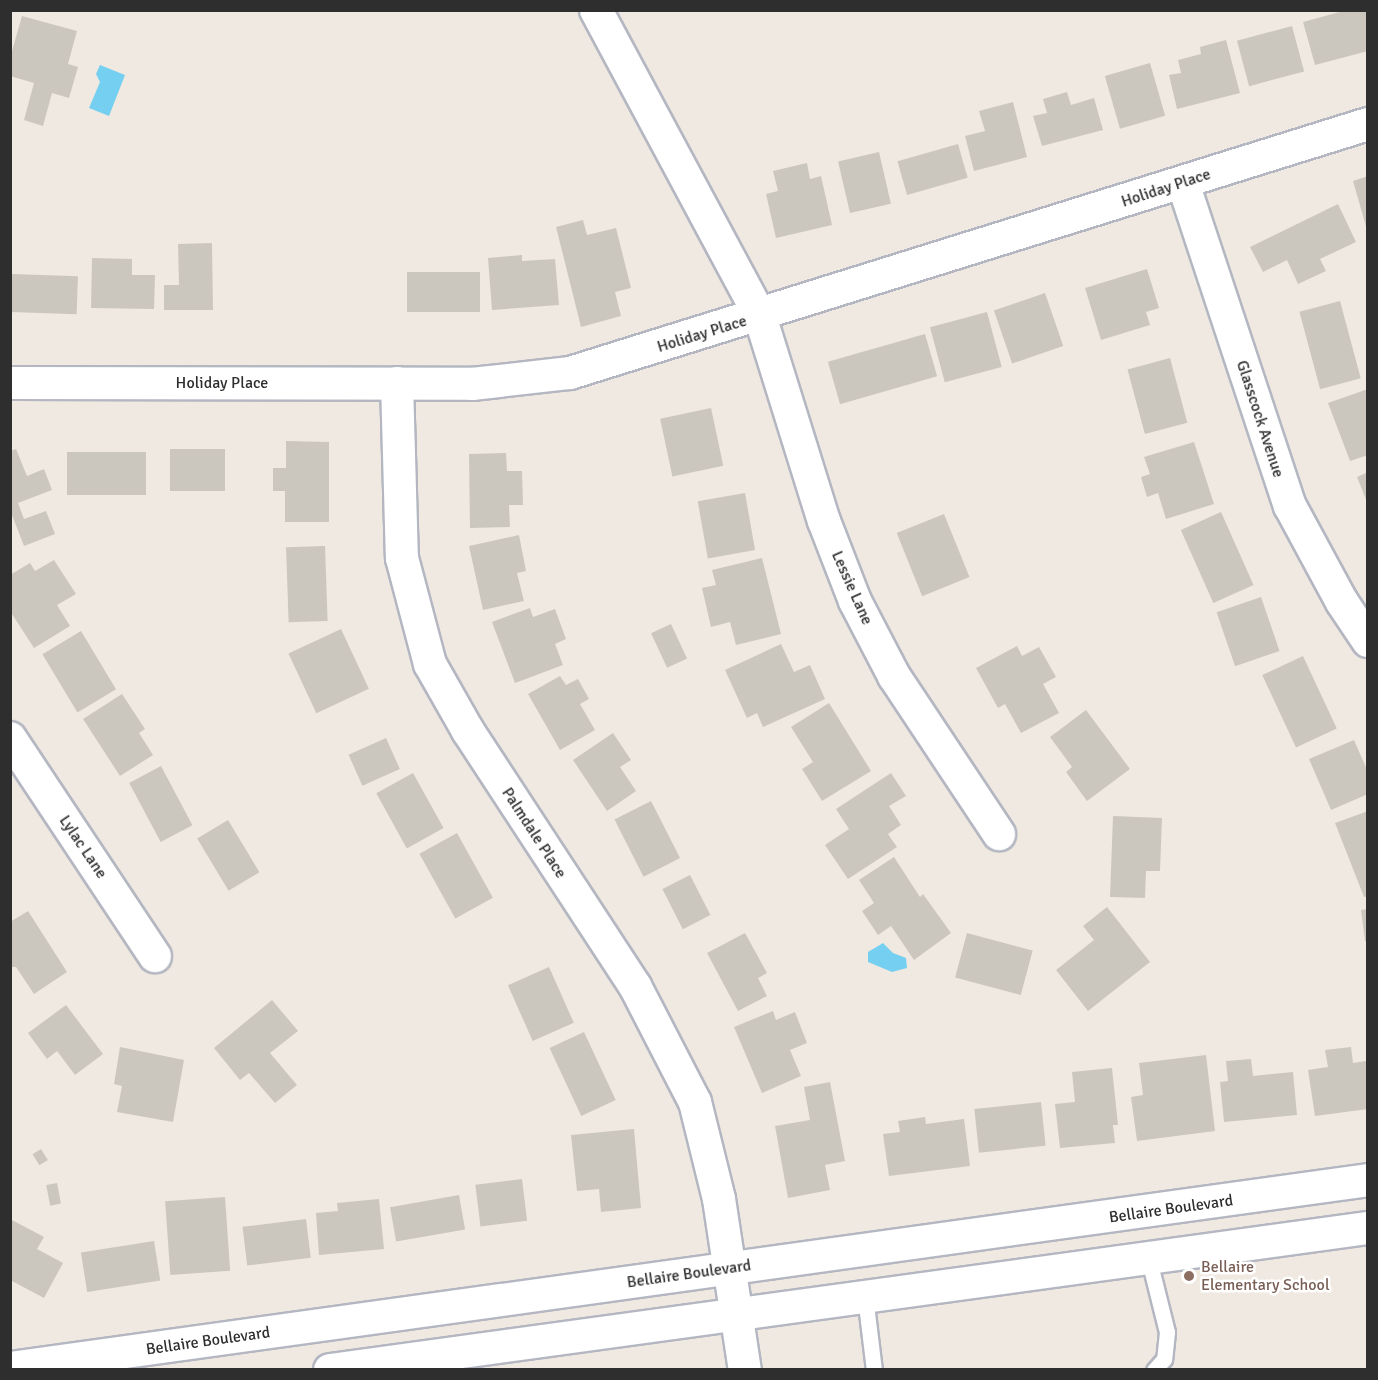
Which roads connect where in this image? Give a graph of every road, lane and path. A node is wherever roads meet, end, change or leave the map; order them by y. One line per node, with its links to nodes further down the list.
1 (607, 19): 4 (street, Lessie Lane)
2 (1368, 124): 3 (street, Holiday Place)
3 (1183, 183): 4 (street, Holiday Place); 7 (street, Glasscock Avenue)
4 (760, 316): 6 (street, Holiday Place); 9 (street, Lessie Lane)
5 (10, 383): 6 (street, Holiday Place)
6 (397, 383): 15 (street, Palmdale Place)
7 (1368, 640)
8 (10, 738): 10 (street, Lylac Lane)
9 (999, 834)
10 (155, 956)
11 (1368, 1180): 12 (street, Bellaire Boulevard)
12 (1140, 1214): 14 (street); 15 (street, Bellaire Boulevard)
13 (1368, 1228): 14 (street)
14 (1148, 1256): 16 (street); 24 (lane)
15 (727, 1268): 17 (street, Palmdale Place); 18 (street, Bellaire Boulevard)
16 (865, 1296): 17 (street); 23 (lane)
17 (737, 1313): 21 (street); 22 (street, Palmdale Place)
18 (333, 1323): 19 (street, Bellaire Boulevard); 21 (street)
19 (172, 1358): 20 (street, Bellaire Boulevard)
20 (10, 1368)
21 (335, 1369)
22 (745, 1370)
23 (874, 1370)
24 (1154, 1370)

